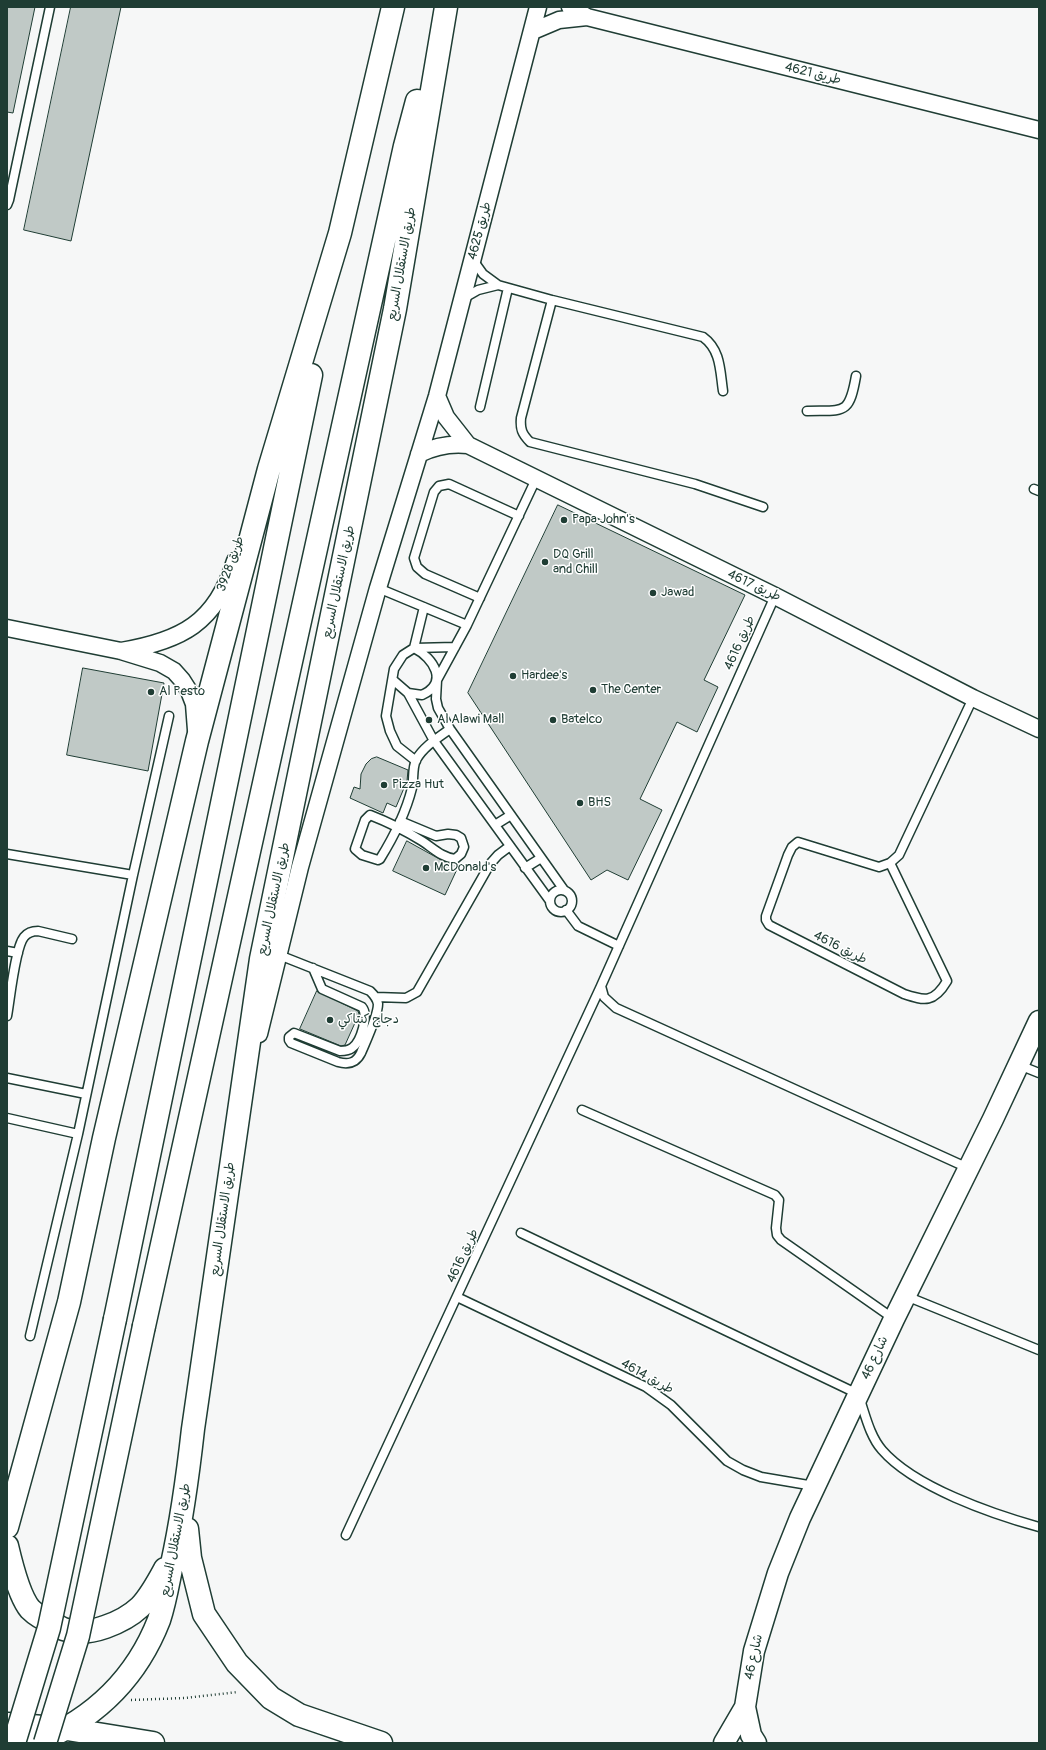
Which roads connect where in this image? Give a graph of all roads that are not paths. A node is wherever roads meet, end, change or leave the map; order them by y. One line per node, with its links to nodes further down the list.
1 (50, 7): 10 (lane)
2 (393, 7): 11 (main road)
3 (443, 7): 98 (main road, bridge)
4 (446, 7): 70 (main road, طريق الاستقلال السريع)
5 (538, 7): 8 (street, طريق 4625)
6 (570, 7): 7 (street, طريق 4621)
7 (588, 17): 8 (street, طريق 4621); 9 (street, طريق 4621)
8 (532, 31): 12 (street, طريق 4625)
9 (1039, 130)
10 (7, 205)
11 (340, 233): 24 (main road); 95 (main road, bridge)
12 (472, 259): 13 (lane); 15 (street, طريق 4625)
13 (498, 285): 14 (lane); 15 (lane)
14 (508, 288): 16 (lane); 20 (lane)
15 (461, 300): 19 (street, طريق 4625)
16 (552, 300): 18 (lane); 26 (lane)
17 (856, 376): 21 (lane)
18 (723, 391)
19 (437, 396): 22 (street, طريق 4617); 23 (street, طريق 4625)
20 (480, 406)
21 (807, 411)
22 (468, 445): 23 (street, طريق 4617); 25 (street, طريق 4617)
23 (419, 454): 28 (street, طريق 4625)
24 (269, 469): 36 (street, طريق 3928); 44 (main road)
25 (536, 479): 27 (lane); 29 (street, طريق 4617)
26 (762, 507)
27 (519, 516): 30 (lane); 30 (lane)
28 (378, 588): 31 (lane); 63 (street, طريق 4625)
29 (774, 596): 40 (street, طريق 4617); 60 (lane, طريق 4616)
30 (480, 598): 32 (lane)
31 (424, 607): 32 (lane); 35 (lane)
32 (467, 625): 34 (lane)
33 (7, 628): 36 (street, طريق 3928)
34 (455, 647): 35 (lane); 38 (lane)
35 (414, 648): 37 (lane); 38 (lane)
36 (121, 651): 44 (street, طريق 3928)
37 (393, 680): 39 (lane); 46 (lane)
38 (437, 680): 39 (lane); 42 (lane)
39 (408, 694): 45 (lane)
40 (973, 698): 43 (street, طريق 4617); 53 (lane)
41 (170, 716): 55 (lane)
42 (450, 729): 45 (lane); 47 (lane)
43 (1039, 729)
44 (197, 741): 87 (main road)
45 (434, 741): 46 (lane); 49 (lane)
46 (416, 761): 48 (lane)
47 (511, 815): 49 (lane); 52 (lane)
48 (398, 824): 48 (lane); 48 (lane)
49 (495, 825): 50 (lane)
50 (510, 846): 54 (lane); 66 (lane)
51 (7, 854): 55 (lane)
52 (541, 858): 54 (lane); 56 (lane)
53 (890, 864): 53 (lane, طريق 4616)
54 (525, 868): 57 (lane)
55 (133, 875): 73 (lane)
56 (564, 890): 57 (lane); 58 (lane)
57 (550, 901): 58 (lane)
58 (566, 910): 60 (lane)
59 (72, 939): 62 (lane)
60 (619, 946): 65 (lane, طريق 4616)
61 (7, 951): 62 (lane)
62 (18, 953): 67 (lane)
63 (279, 955): 64 (lane); 70 (street, طريق 4625)
64 (313, 968): 66 (lane); 66 (lane)
65 (601, 986): 77 (lane); 80 (lane, طريق 4616)
66 (376, 997)
67 (7, 1016)
68 (1039, 1021): 69 (street, شارع 46)
69 (1018, 1064): 71 (lane); 77 (street, شارع 46)
70 (244, 1073): 86 (main road, طريق الاستقلال السريع)
71 (1039, 1073)
72 (7, 1078): 73 (lane)
73 (86, 1094): 76 (lane)
74 (582, 1110): 81 (lane)
75 (7, 1118): 76 (lane)
76 (78, 1134): 82 (lane)
77 (968, 1168): 79 (street, شارع 46)
78 (521, 1233): 84 (lane)
79 (906, 1296): 81 (street, شارع 46); 83 (lane)
80 (457, 1297): 85 (lane, طريق 4614); 89 (lane, طريق 4616)
81 (894, 1319): 84 (street, شارع 46)
82 (30, 1336)
83 (1039, 1350)
84 (858, 1394): 85 (street, شارع 46); 88 (lane)
85 (814, 1486): 92 (street, شارع 46)
86 (185, 1501): 91 (main road, طريق الاستقلال السريع); 100 (main road)
87 (10, 1511)
88 (1039, 1527)
89 (346, 1535)
90 (7, 1546): 91 (main road)
91 (176, 1549): 94 (main road, طريق الاستقلال السريع)
92 (745, 1708): 101 (street, شارع 46); 102 (street, شارع 46)
93 (7, 1726): 94 (main road); 96 (main road)
94 (67, 1729): 97 (main road, طريق الاستقلال السريع); 99 (main road)
95 (14, 1743)
96 (21, 1743)
97 (36, 1743)
98 (45, 1743)
99 (151, 1743)
100 (381, 1743)
101 (724, 1743)
102 (756, 1743)

